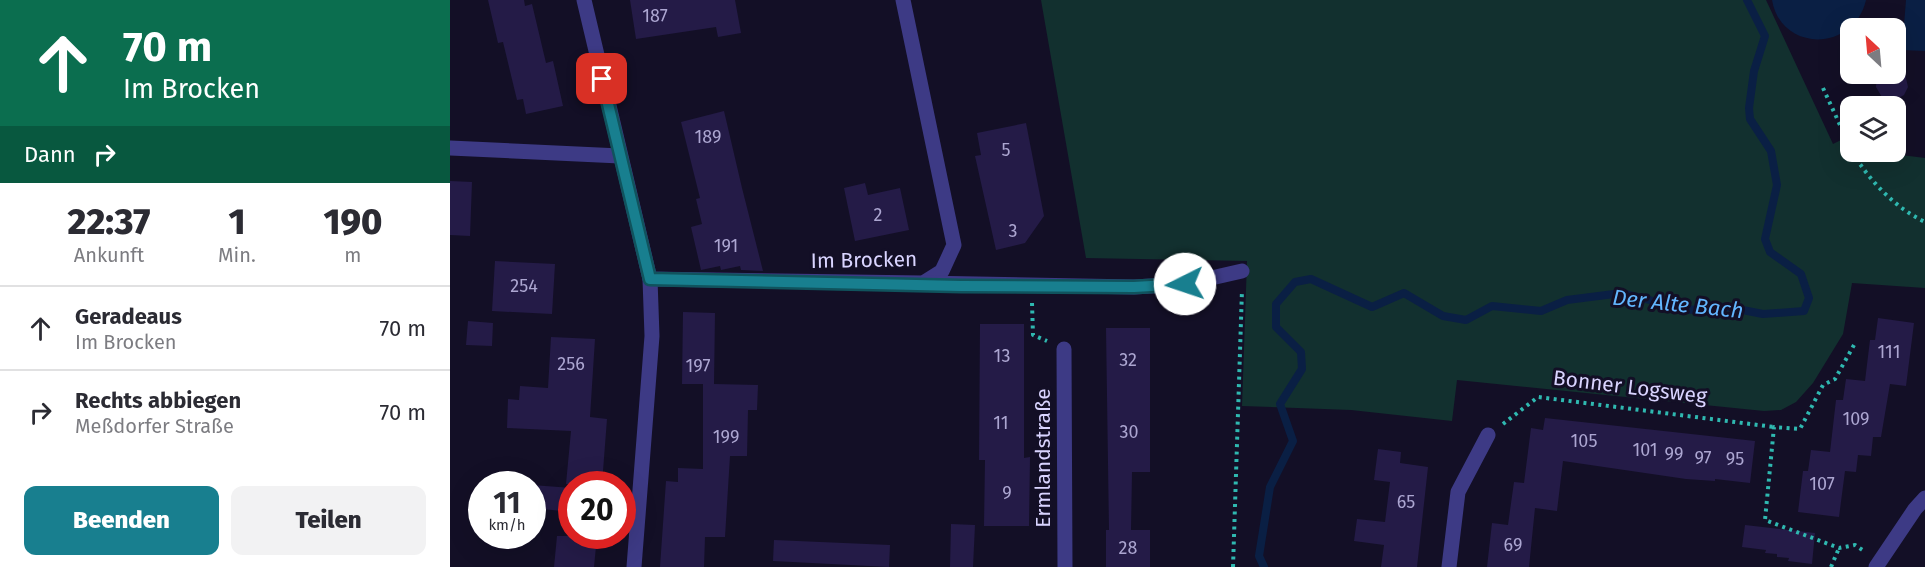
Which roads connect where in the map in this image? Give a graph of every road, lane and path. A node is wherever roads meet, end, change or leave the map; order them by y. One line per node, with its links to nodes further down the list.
1 (584, 0): 6 (street)
2 (903, 0): 11 (street, Im Brocken)
3 (1823, 88): 4 (path)
4 (1840, 124)
5 (450, 148): 6 (street)
6 (620, 156): 10 (street)
7 (1859, 162): 8 (path)
8 (1925, 222)
9 (1242, 272): 12 (street); 22 (path)
10 (650, 279): 11 (street, Im Brocken); 20 (street)
11 (923, 283): 12 (street)
12 (1032, 286): 14 (path)
13 (1854, 345): 15 (path, Bonner Logsweg)
14 (1064, 349): 21 (street, Ermlandstraße)
15 (1774, 427): 16 (path, Bonner Logsweg); 18 (path)
16 (1488, 435): 23 (street)
17 (1925, 498): 19 (street)
18 (1839, 548): 19 (path); 24 (path)
19 (1878, 563)
20 (634, 567)
21 (1065, 567)
22 (1233, 567)
23 (1449, 567)
24 (1831, 567)

